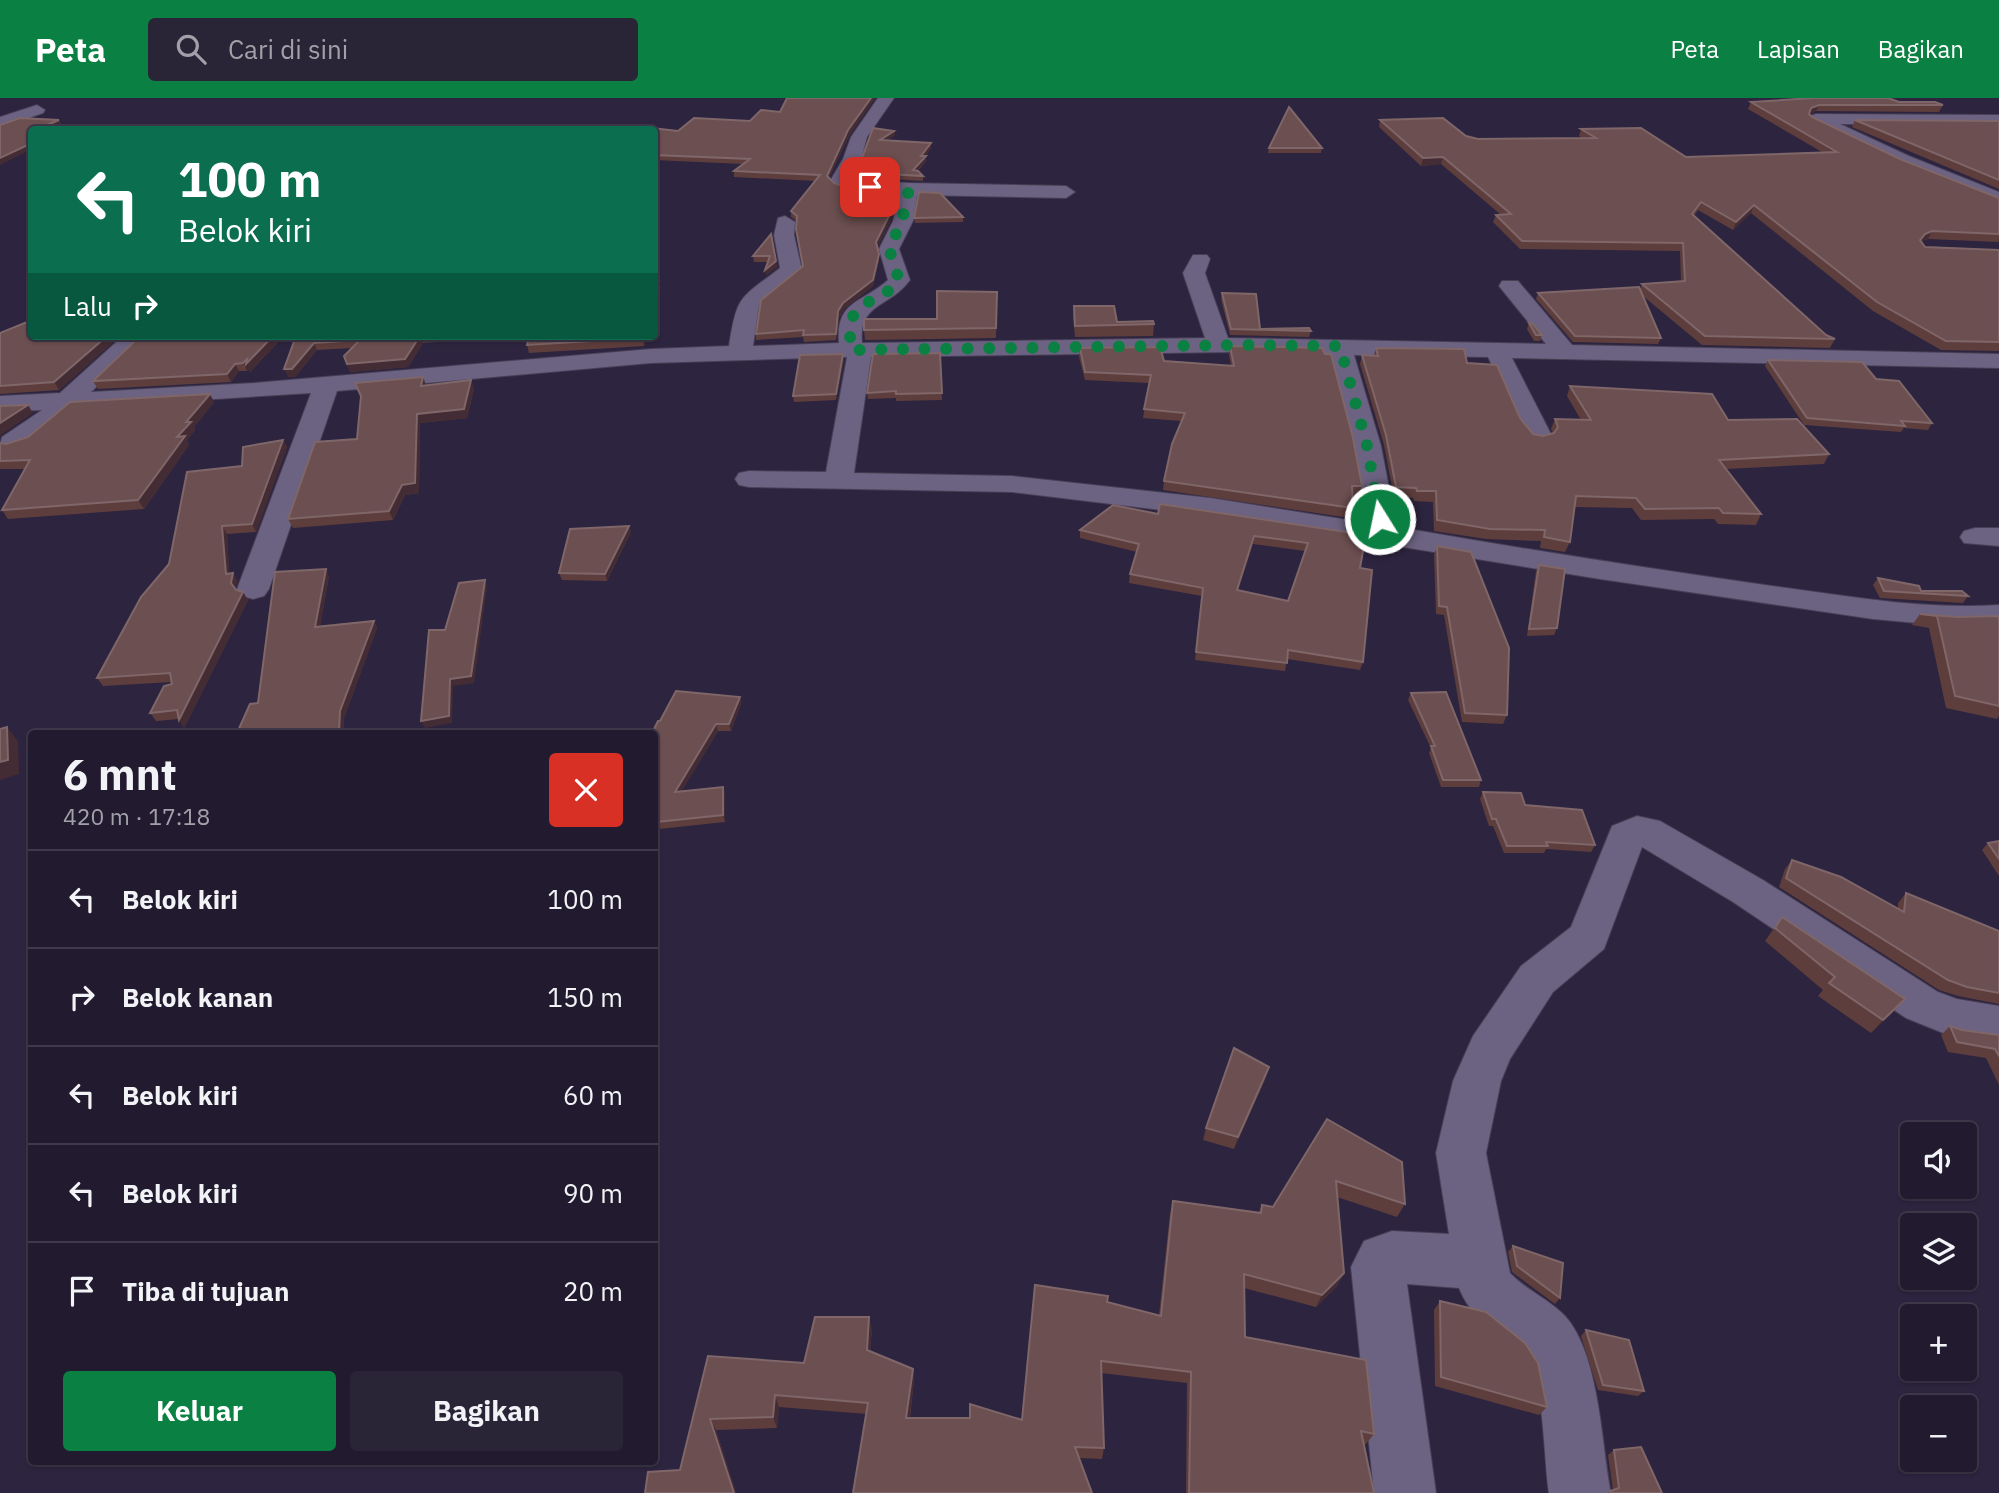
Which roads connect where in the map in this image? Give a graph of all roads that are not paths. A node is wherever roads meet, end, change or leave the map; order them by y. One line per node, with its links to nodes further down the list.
1 (886, 98): 5 (street)
2 (37, 110): 4 (street)
3 (1999, 120): 7 (street)
4 (0, 123)
5 (909, 189): 6 (street); 15 (street)
6 (1066, 192)
7 (1999, 199)
8 (785, 222): 17 (street)
9 (1200, 259): 12 (street)
10 (1510, 286): 16 (street)
11 (133, 340): 20 (street)
12 (1219, 345): 13 (street); 15 (street)
13 (1340, 346): 14 (street); 26 (street)
14 (1496, 349): 16 (street); 22 (street)
15 (855, 350): 17 (street); 25 (street)
16 (1565, 352): 18 (street)
17 (740, 354): 19 (street)
18 (1999, 361)
19 (327, 385): 20 (street); 27 (street)
20 (69, 400): 21 (street); 23 (street)
21 (0, 404)
22 (1539, 436)
23 (12, 443)
24 (749, 479): 25 (street)
25 (839, 479): 26 (street)
26 (1401, 537): 28 (street)
27 (253, 589)
28 (1999, 615)
29 (1999, 1025): 30 (street)
30 (1481, 1263): 31 (street); 32 (street)
31 (1405, 1493)
32 (1580, 1493)

